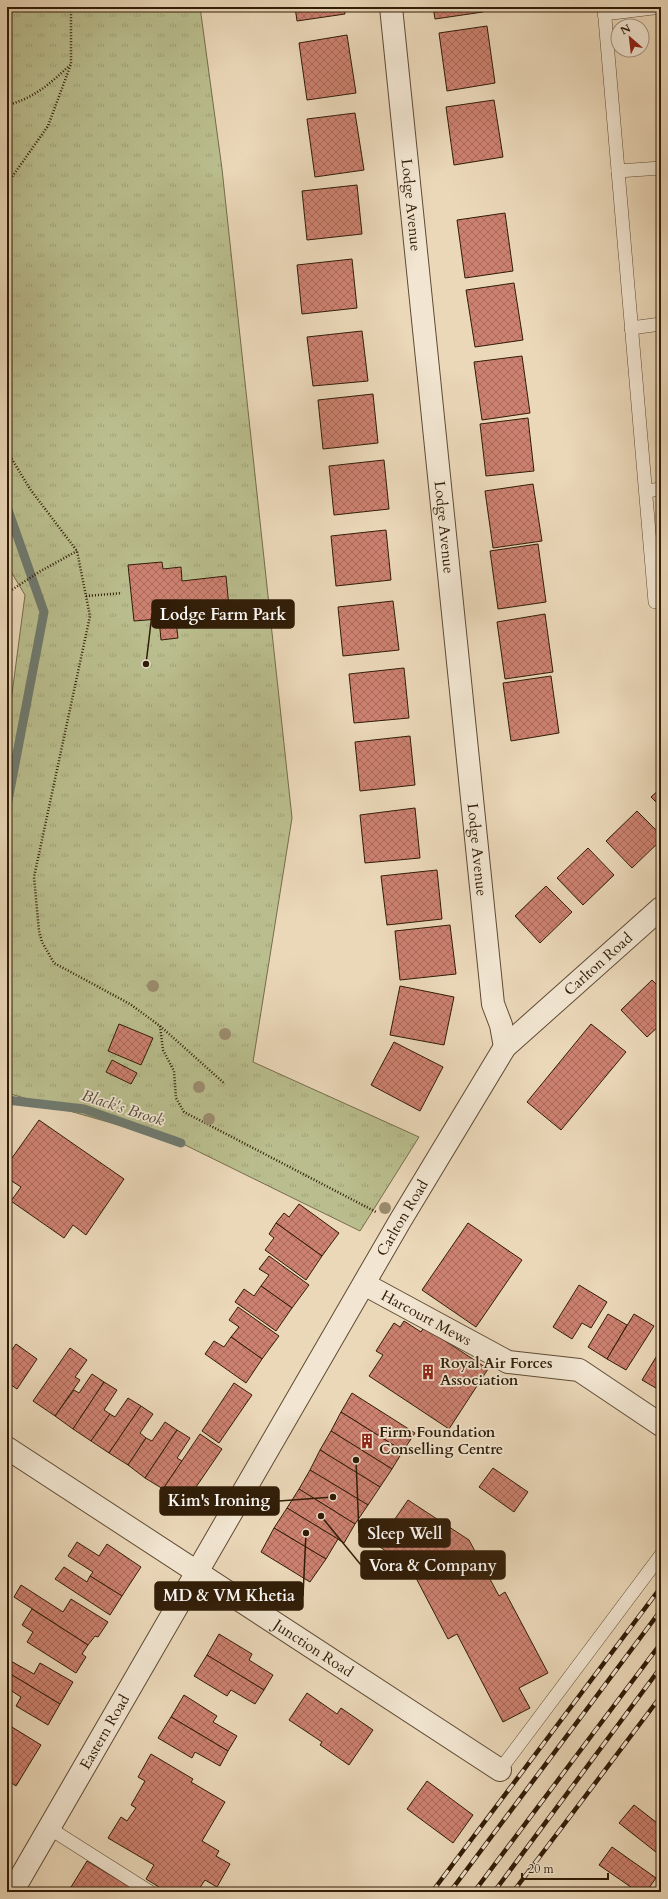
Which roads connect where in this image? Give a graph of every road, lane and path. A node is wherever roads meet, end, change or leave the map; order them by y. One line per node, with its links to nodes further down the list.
1 (71, 7): 5 (path)
2 (391, 7): 22 (street, Lodge Avenue)
3 (661, 7): 4 (lane)
4 (604, 10): 8 (lane)
5 (71, 64): 6 (path); 9 (path)
6 (7, 105)
7 (661, 168): 8 (lane)
8 (618, 171): 11 (lane)
9 (7, 184)
10 (661, 324): 11 (lane)
11 (631, 328): 14 (lane)
12 (7, 451): 15 (path)
13 (661, 489): 14 (lane)
14 (646, 490): 19 (lane)
15 (77, 551): 16 (path); 18 (path)
16 (7, 593)
17 (122, 593): 18 (path)
18 (86, 596): 21 (path)
19 (655, 602)
20 (661, 908): 22 (street, Carlton Road)
21 (160, 1026): 23 (path); 24 (path)
22 (505, 1047): 25 (street, Carlton Road)
23 (225, 1084)
24 (380, 1213)
25 (364, 1284): 26 (street, Harcourt Mews); 29 (street, Carlton Road)
26 (661, 1425)
27 (7, 1448): 29 (street, Junction Road)
28 (661, 1555): 30 (lane)
29 (198, 1572): 30 (street, Junction Road); 31 (street, Eastern Road)
30 (500, 1770)
31 (49, 1828): 32 (street, Eastern Road); 33 (lane)
32 (12, 1892)
33 (150, 1892)

